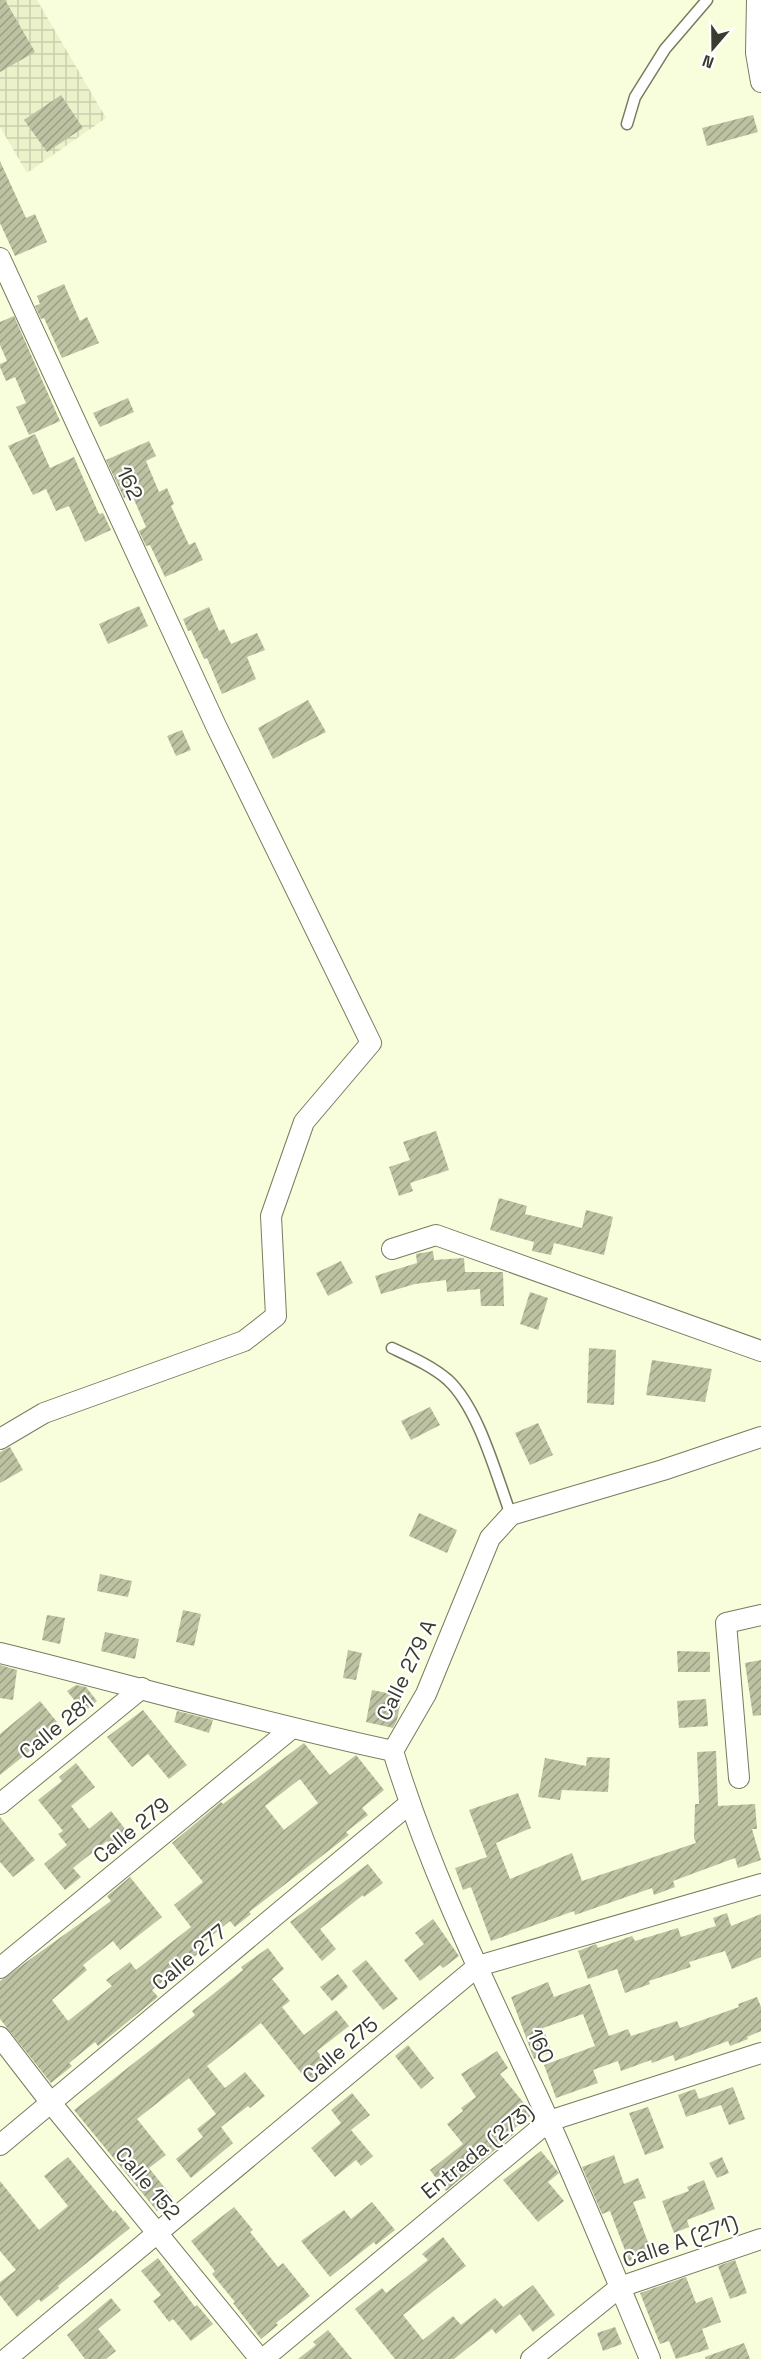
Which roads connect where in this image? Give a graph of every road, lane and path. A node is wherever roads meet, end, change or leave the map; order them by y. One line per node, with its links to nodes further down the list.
1 (707, 0): 4 (lane)
2 (757, 0): 3 (street)
3 (761, 82)
4 (627, 124)
5 (0, 258): 10 (street, 162)
6 (392, 1249): 8 (street)
7 (392, 1348): 11 (lane)
8 (761, 1352)
9 (761, 1437): 11 (street)
10 (0, 1439)
11 (511, 1515): 16 (street, Calle 279 A)
12 (761, 1615): 17 (street)
13 (0, 1653): 14 (street, Calle 279 A)
14 (142, 1688): 15 (street, Calle 279 A); 18 (street, Calle 281)
15 (291, 1729): 16 (street, Calle 279 A); 22 (street, Calle 279)
16 (393, 1751): 19 (street, 160)
17 (740, 1778)
18 (1, 1802)
19 (409, 1804): 21 (street, 160); 25 (street, Calle 277)
20 (761, 1884): 21 (street, Calle 275)
21 (478, 1966): 26 (street, 160); 28 (street, Calle 275)
22 (0, 1968)
23 (0, 2037): 25 (street, Calle 152)
24 (761, 2054): 26 (street, Entrada (273))
25 (51, 2103): 27 (street, Calle 277); 28 (street, Calle 152)
26 (549, 2121): 30 (street, 160); 32 (street, Entrada (273))
27 (0, 2145)
28 (159, 2233): 31 (street, Calle 275); 32 (street, Calle 152)
29 (761, 2239): 30 (street, Calle A (271))
30 (620, 2287): 33 (street, Calle A (271)); 34 (street, 160)
31 (6, 2359)
32 (262, 2359)
33 (531, 2359)
34 (650, 2359)

